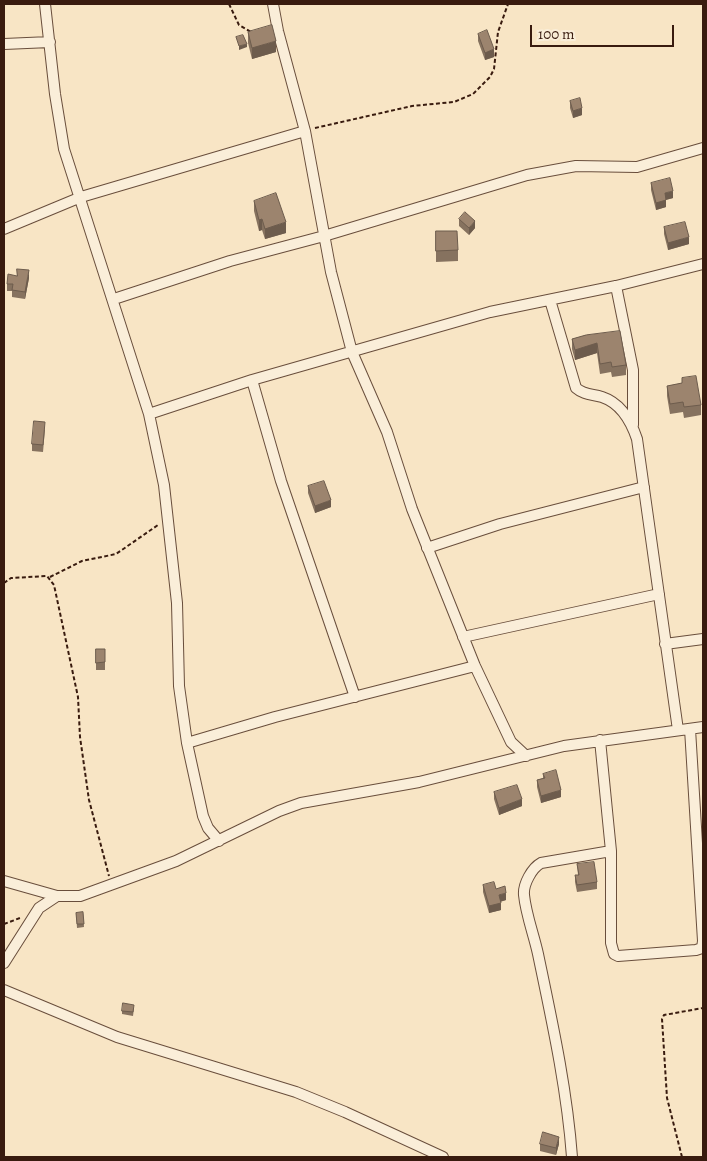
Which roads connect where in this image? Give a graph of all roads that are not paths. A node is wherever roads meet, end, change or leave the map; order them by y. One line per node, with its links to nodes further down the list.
1 (45, 4): 3 (street)
2 (273, 4): 5 (street)
3 (50, 42): 4 (street); 7 (street)
4 (4, 44)
5 (305, 131): 7 (street); 9 (street)
6 (703, 148): 9 (street)
7 (80, 197): 8 (street); 12 (street)
8 (4, 228)
9 (324, 236): 12 (street); 14 (street)
10 (703, 264): 11 (street)
11 (616, 286): 13 (street); 17 (street)
12 (114, 299): 16 (street)
13 (550, 300): 14 (street); 17 (street)
14 (352, 352): 15 (street); 19 (street)
15 (252, 380): 16 (street); 25 (street)
16 (149, 414): 30 (street)
17 (633, 425): 18 (street)
18 (644, 487): 19 (street); 20 (street)
19 (427, 548): 21 (street)
20 (659, 594): 21 (street); 23 (street)
21 (464, 637): 24 (street)
22 (703, 640): 23 (street)
23 (665, 644): 28 (street)
24 (475, 666): 25 (street); 31 (street)
25 (355, 697): 30 (street)
26 (703, 727): 27 (street)
27 (690, 729): 28 (street); 33 (street)
28 (678, 730): 29 (street)
29 (600, 740): 31 (street); 33 (street)
30 (187, 743): 32 (street)
31 (526, 756): 32 (street)
32 (219, 841): 35 (street)
33 (611, 851): 39 (street)
34 (4, 881): 35 (street)
35 (58, 896): 36 (street)
36 (4, 962)
37 (4, 990): 38 (street)
38 (443, 1157)
39 (572, 1157)

